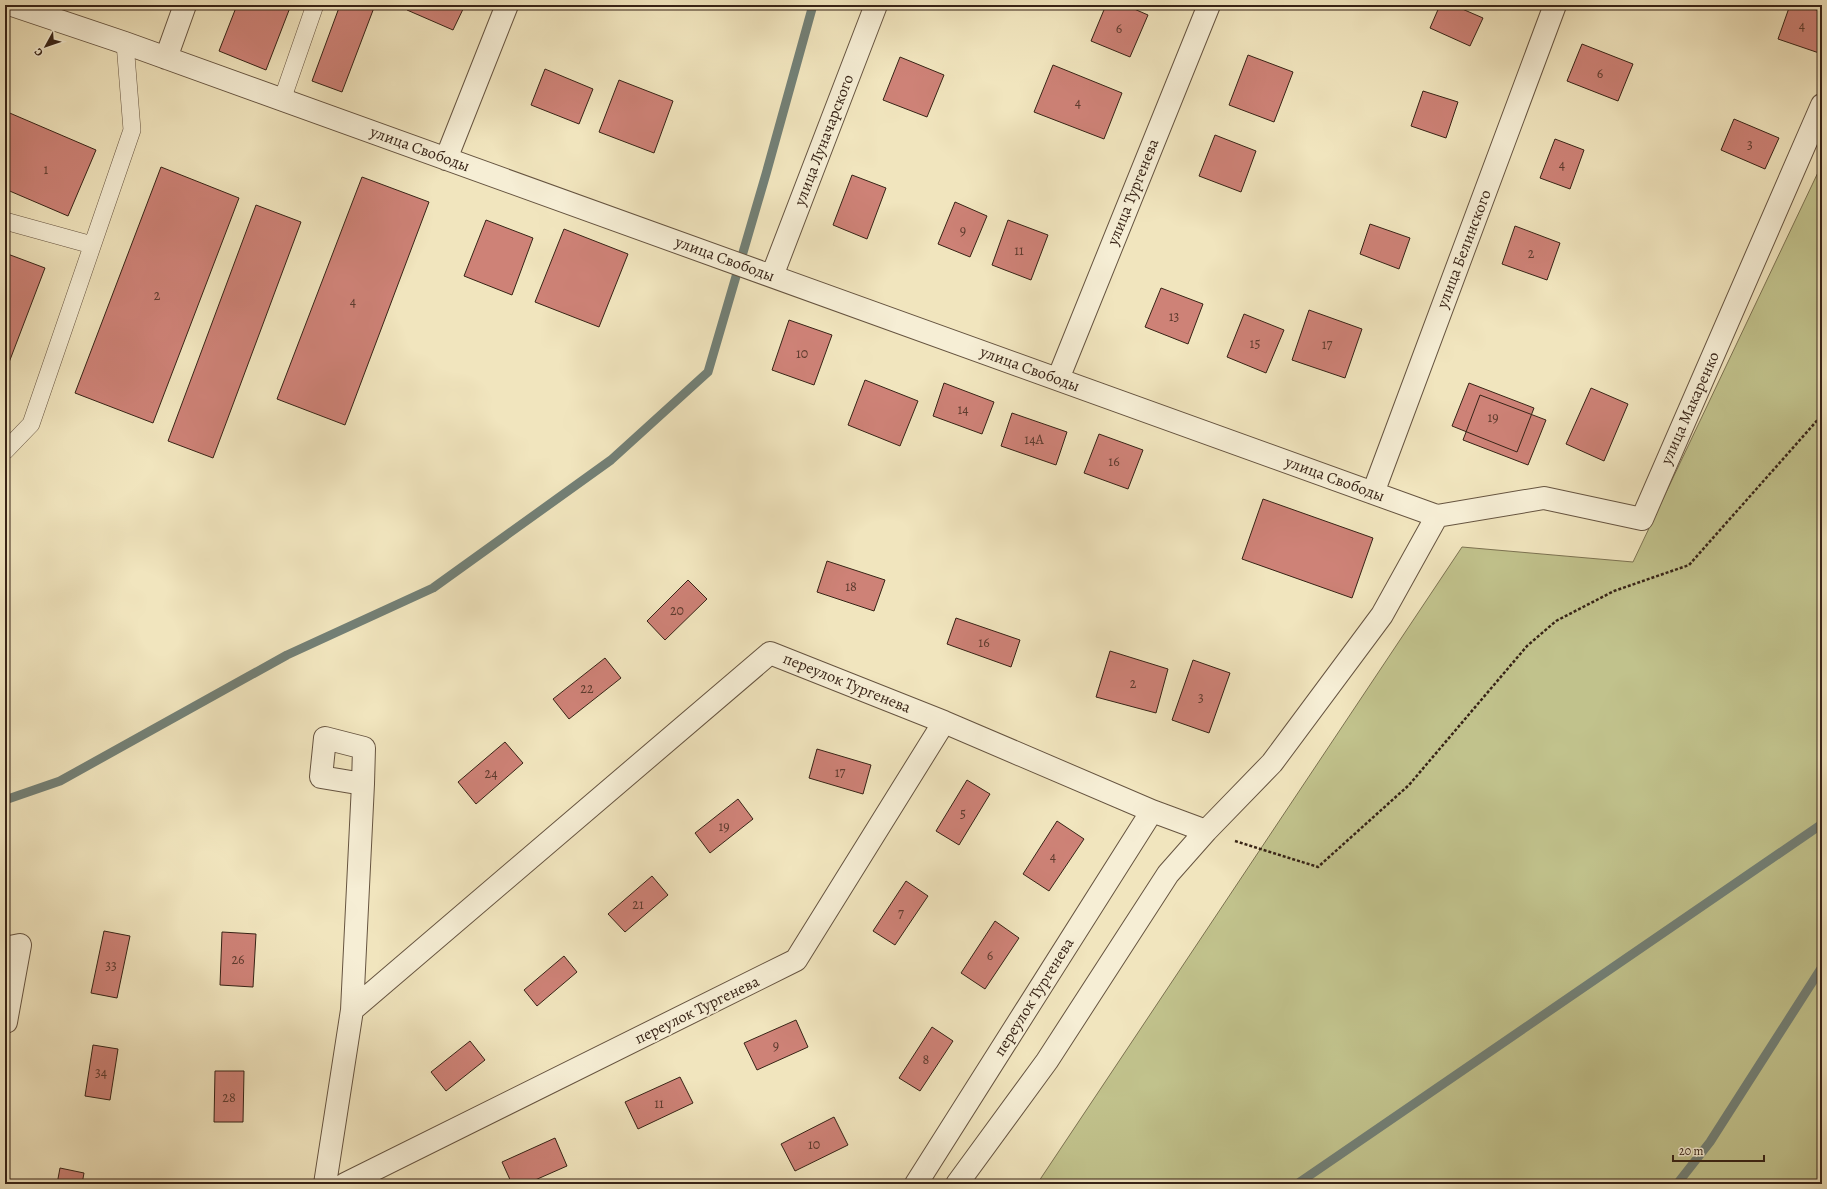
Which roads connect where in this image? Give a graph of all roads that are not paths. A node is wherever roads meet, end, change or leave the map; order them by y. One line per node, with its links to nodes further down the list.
1 (12, 5): 8 (street, улица Свободы)
2 (185, 5): 9 (street)
3 (315, 5): 10 (lane)
4 (507, 5): 12 (street)
5 (876, 5): 15 (street, улица Луначарского)
6 (1209, 5): 16 (street, улица Тургенева)
7 (1555, 5): 18 (street, улица Белинского)
8 (126, 43): 9 (street, улица Свободы); 14 (lane)
9 (166, 58): 10 (street, улица Свободы)
10 (282, 100): 12 (street, улица Свободы)
11 (1822, 105): 19 (street, улица Макаренко)
12 (446, 159): 15 (street, улица Свободы)
13 (5, 221): 14 (lane)
14 (92, 245): 17 (lane)
15 (772, 276): 16 (street, улица Свободы)
16 (1058, 379): 18 (street, улица Свободы)
17 (5, 451)
18 (1373, 493): 19 (street, улица Свободы)
19 (1437, 516): 23 (street)
20 (944, 722): 22 (street, переулок Тургенева); 25 (street, переулок Тургенева); 28 (street, переулок Тургенева)
21 (363, 784): 25 (street)
22 (1152, 811): 23 (street, переулок Тургенева); 29 (street, переулок Тургенева)
23 (1206, 831): 30 (street)
24 (5, 948): 26 (street)
25 (352, 1010): 27 (street)
26 (5, 1025)
27 (325, 1184)
28 (345, 1184)
29 (916, 1184)
30 (957, 1184)

